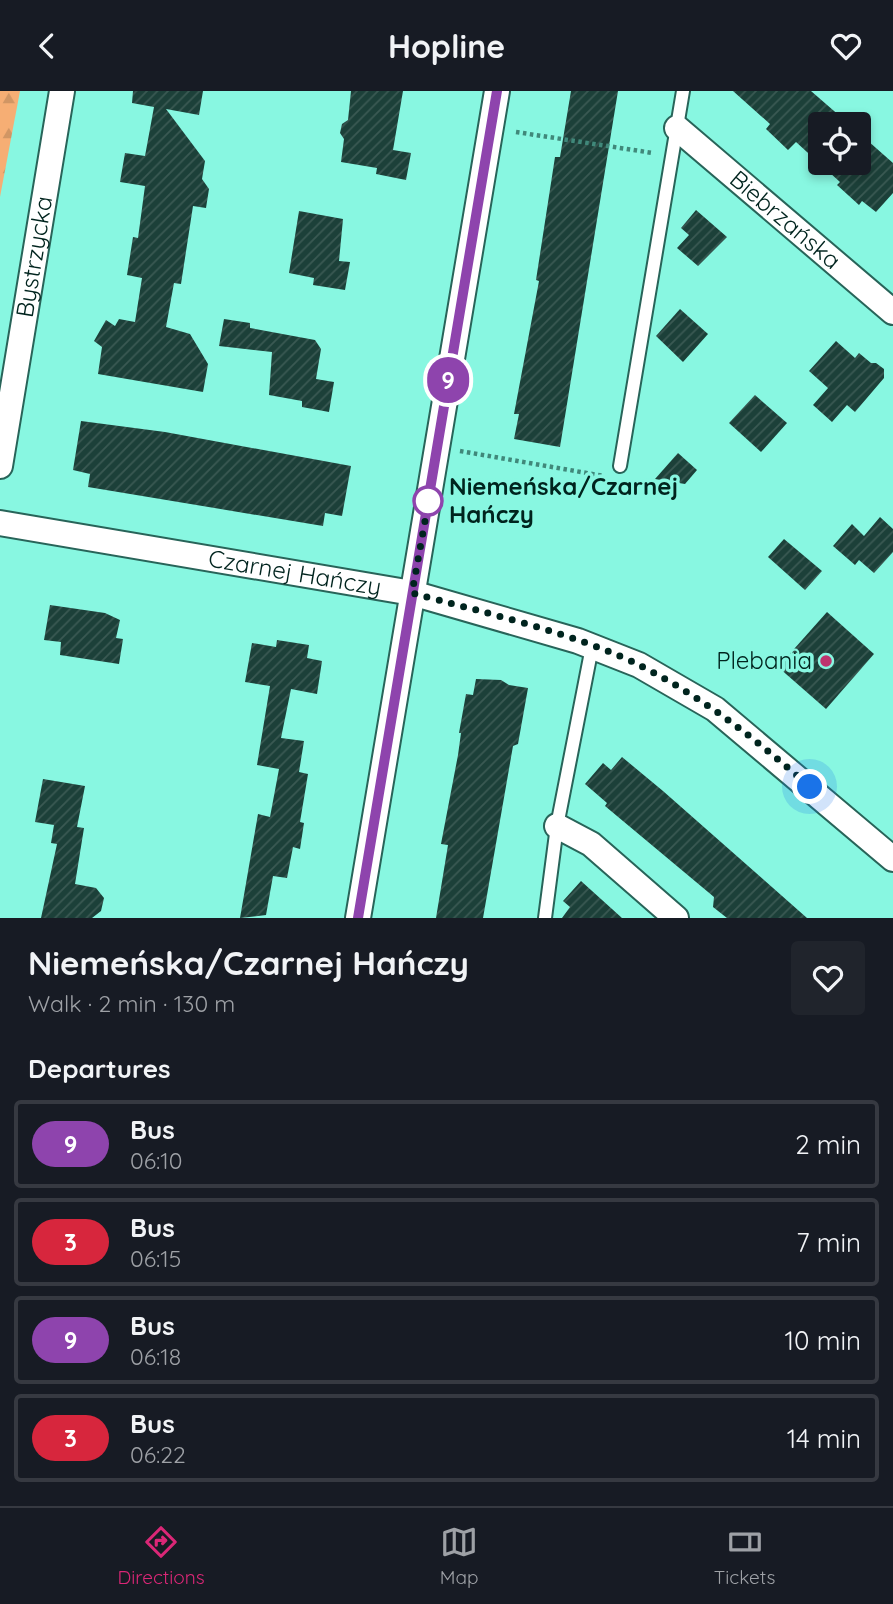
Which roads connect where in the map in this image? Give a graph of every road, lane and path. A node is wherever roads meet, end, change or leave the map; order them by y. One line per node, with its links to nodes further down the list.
1 (62, 91): 9 (street, Bystrzycka)
2 (497, 91): 12 (street)
3 (683, 91): 4 (lane)
4 (677, 128): 6 (lane); 7 (street, Biebrzańska)
5 (510, 140): 6 (path)
6 (672, 156): 10 (lane)
7 (893, 312)
8 (456, 450): 10 (path)
9 (0, 466)
10 (620, 466)
11 (0, 523): 12 (street, Czarnej Hańczy)
12 (412, 593): 13 (street, Czarnej Hańczy); 16 (street)
13 (592, 647): 14 (lane); 15 (street, Czarnej Hańczy)
14 (557, 826): 17 (lane); 18 (street)
15 (893, 859)
16 (358, 918)
17 (545, 918)
18 (676, 918)

